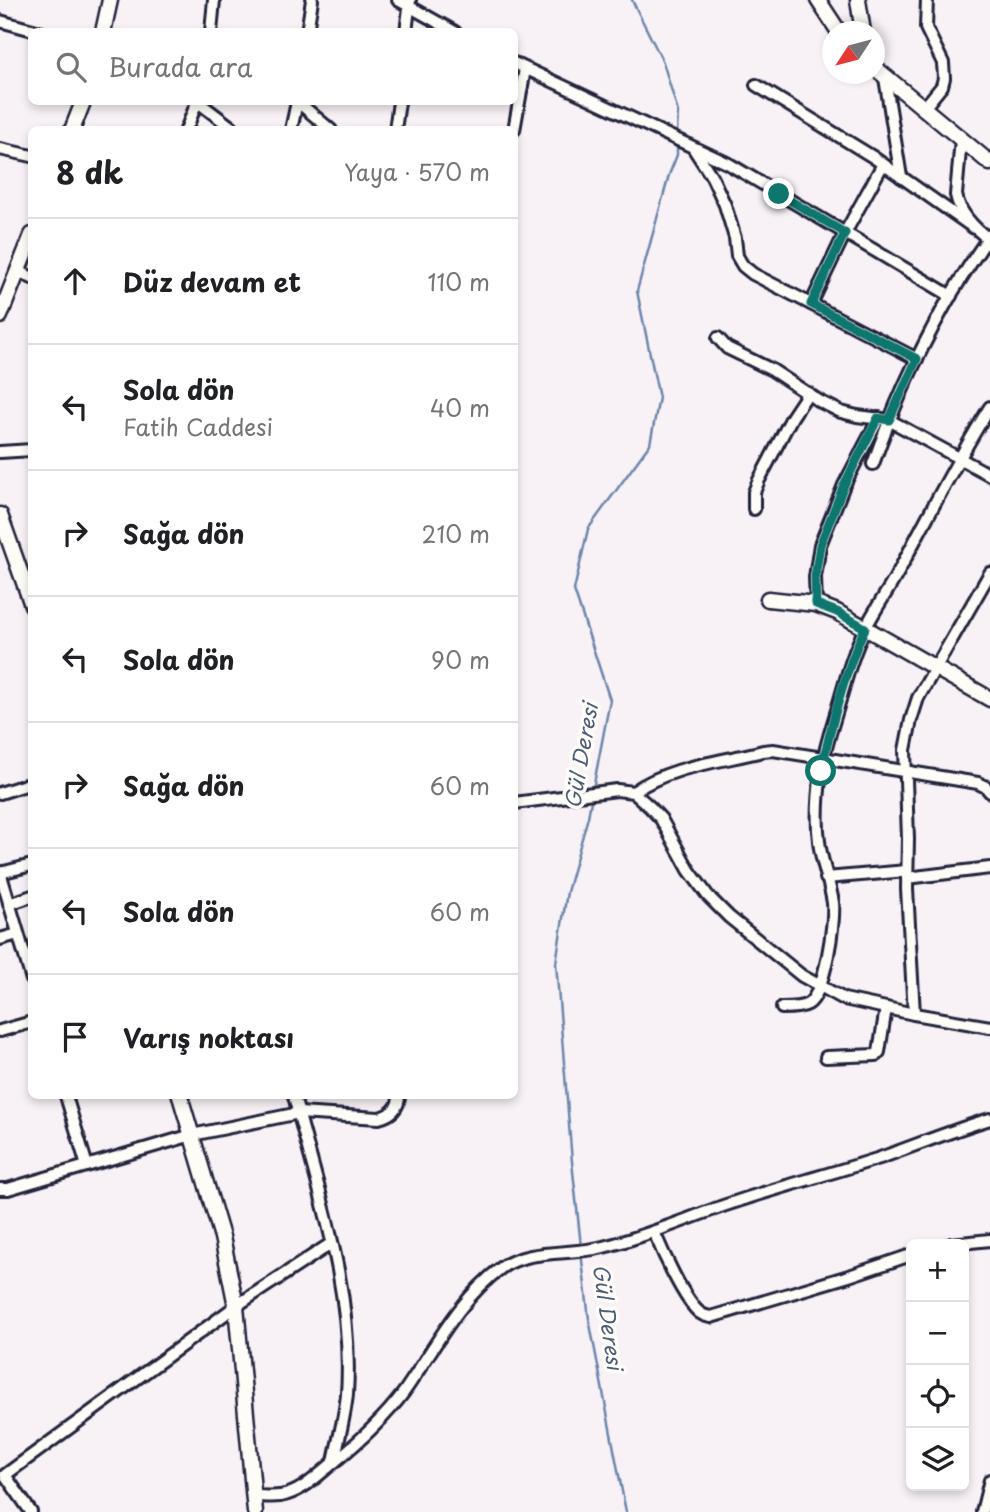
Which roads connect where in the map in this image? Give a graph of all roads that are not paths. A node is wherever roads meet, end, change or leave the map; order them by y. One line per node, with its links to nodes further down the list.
1 (110, 0): 12 (street)
2 (214, 0): 13 (street)
3 (312, 0): 14 (street)
4 (398, 0): 8 (street)
5 (818, 0): 9 (street)
6 (858, 0): 10 (street)
7 (927, 0): 30 (street)
8 (409, 3): 15 (street); 16 (street)
9 (832, 21)
10 (861, 21)
11 (0, 22): 17 (street)
12 (104, 28)
13 (211, 28)
14 (308, 28)
15 (406, 28)
16 (449, 28)
17 (28, 29)
18 (520, 66): 22 (street); 39 (street)
19 (885, 77): 30 (street)
20 (882, 84): 44 (street)
21 (756, 85): 43 (street)
22 (518, 87)
23 (82, 105): 31 (street)
24 (196, 105): 32 (street)
25 (201, 105): 33 (street)
26 (296, 105): 34 (street)
27 (301, 105): 35 (street)
28 (399, 105): 36 (street)
29 (516, 105): 37 (street)
30 (924, 108): 38 (street)
31 (74, 126)
32 (188, 126)
33 (230, 126)
34 (292, 126)
35 (326, 126)
36 (396, 126)
37 (514, 126)
38 (961, 139): 42 (street); 45 (street)
39 (693, 146): 46 (street); 52 (street)
40 (0, 149): 41 (street)
41 (28, 155)
42 (990, 163)
43 (883, 164): 44 (street); 46 (street)
44 (901, 177): 45 (street)
45 (974, 228): 47 (street)
46 (845, 233): 51 (street); 52 (street)
47 (989, 238): 51 (street)
48 (28, 244): 49 (street)
49 (17, 270): 50 (street); 53 (street)
50 (28, 276)
51 (951, 296): 55 (street)
52 (811, 304): 55 (street)
53 (0, 316)
54 (718, 338): 56 (street)
55 (917, 359): 58 (street)
56 (808, 393): 58 (street); 64 (street)
57 (990, 407): 61 (street)
58 (884, 419): 61 (street); 62 (street); 69 (street)
59 (28, 450): 60 (street)
60 (0, 452)
61 (960, 458): 63 (street); 70 (street)
62 (873, 464)
63 (990, 475)
64 (754, 509)
65 (0, 514): 67 (street)
66 (990, 573): 71 (street)
67 (28, 594)
68 (768, 599): 69 (street)
69 (816, 604): 70 (street)
70 (865, 628): 71 (street); 73 (street)
71 (936, 668): 72 (street); 74 (street)
72 (990, 699)
73 (824, 758): 74 (street); 76 (street); 84 (street)
74 (905, 773): 77 (street); 83 (street)
75 (28, 784): 78 (street)
76 (633, 792): 79 (street); 90 (street)
77 (990, 792)
78 (0, 793)
79 (518, 803)
80 (28, 866): 82 (street)
81 (990, 868): 83 (street)
82 (0, 873): 86 (street)
83 (907, 874): 84 (street); 93 (street)
84 (826, 878): 90 (street)
85 (28, 898): 86 (street)
86 (9, 904): 87 (street)
87 (18, 934): 88 (street); 89 (street)
88 (0, 939)
89 (28, 967)
90 (819, 986): 91 (street); 92 (street)
91 (782, 1008)
92 (887, 1008): 93 (street); 97 (street)
93 (914, 1014): 95 (street)
94 (28, 1023): 96 (street)
95 (990, 1027)
96 (0, 1031)
97 (826, 1057)
98 (66, 1099): 105 (street)
99 (181, 1099): 104 (street)
100 (295, 1099): 102 (street)
101 (399, 1099): 102 (street)
102 (299, 1113): 104 (street); 110 (street)
103 (990, 1119): 107 (street)
104 (192, 1135): 105 (street); 112 (street)
105 (86, 1166): 106 (street)
106 (0, 1189)
107 (654, 1232): 111 (street); 113 (street)
108 (990, 1240): 109 (street)
109 (969, 1242)
110 (332, 1243): 112 (street); 113 (street)
111 (906, 1257)
112 (236, 1306): 115 (street); 116 (street)
113 (334, 1462): 115 (street)
114 (990, 1480): 118 (street)
115 (254, 1496): 117 (street)
116 (31, 1512)
117 (255, 1512)
118 (982, 1512)

